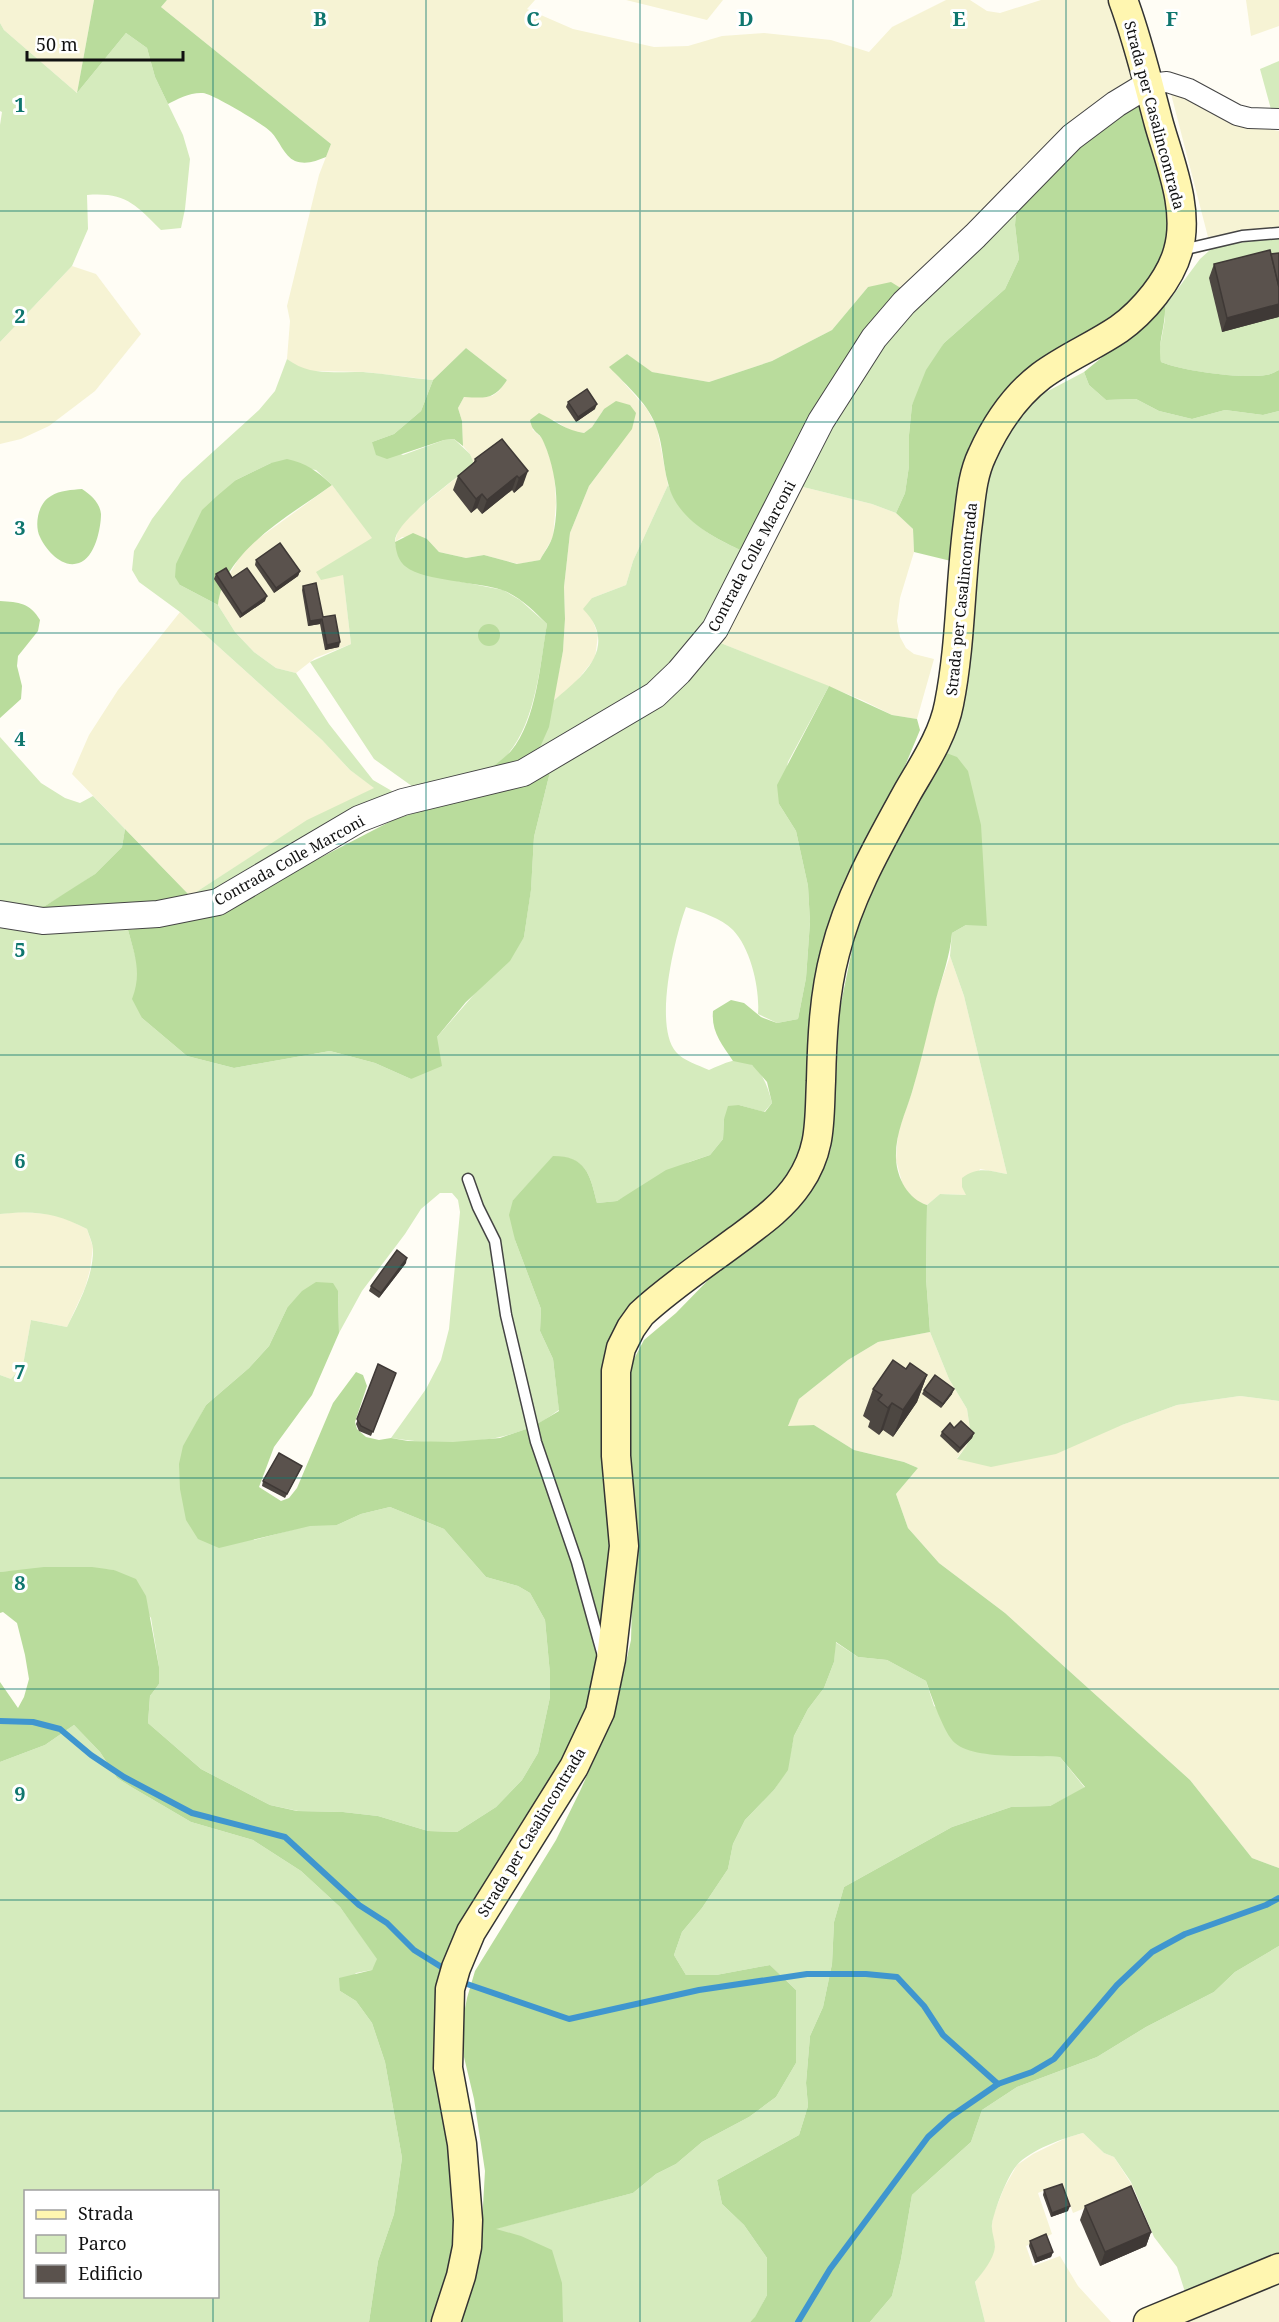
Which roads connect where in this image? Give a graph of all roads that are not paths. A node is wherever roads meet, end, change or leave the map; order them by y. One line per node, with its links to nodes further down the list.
1 (1123, 0): 2 (main road, Strada per Casalincontrada)
2 (1149, 84): 3 (street); 5 (main road, Strada per Casalincontrada); 6 (street, Contrada Colle Marconi)
3 (1279, 119)
4 (1279, 233): 5 (lane)
5 (1179, 251): 8 (main road, Strada per Casalincontrada)
6 (0, 914)
7 (468, 1179): 8 (lane)
8 (608, 1674): 10 (main road, Strada per Casalincontrada)
9 (1279, 2268): 11 (main road)
10 (447, 2322)
11 (1148, 2322)

